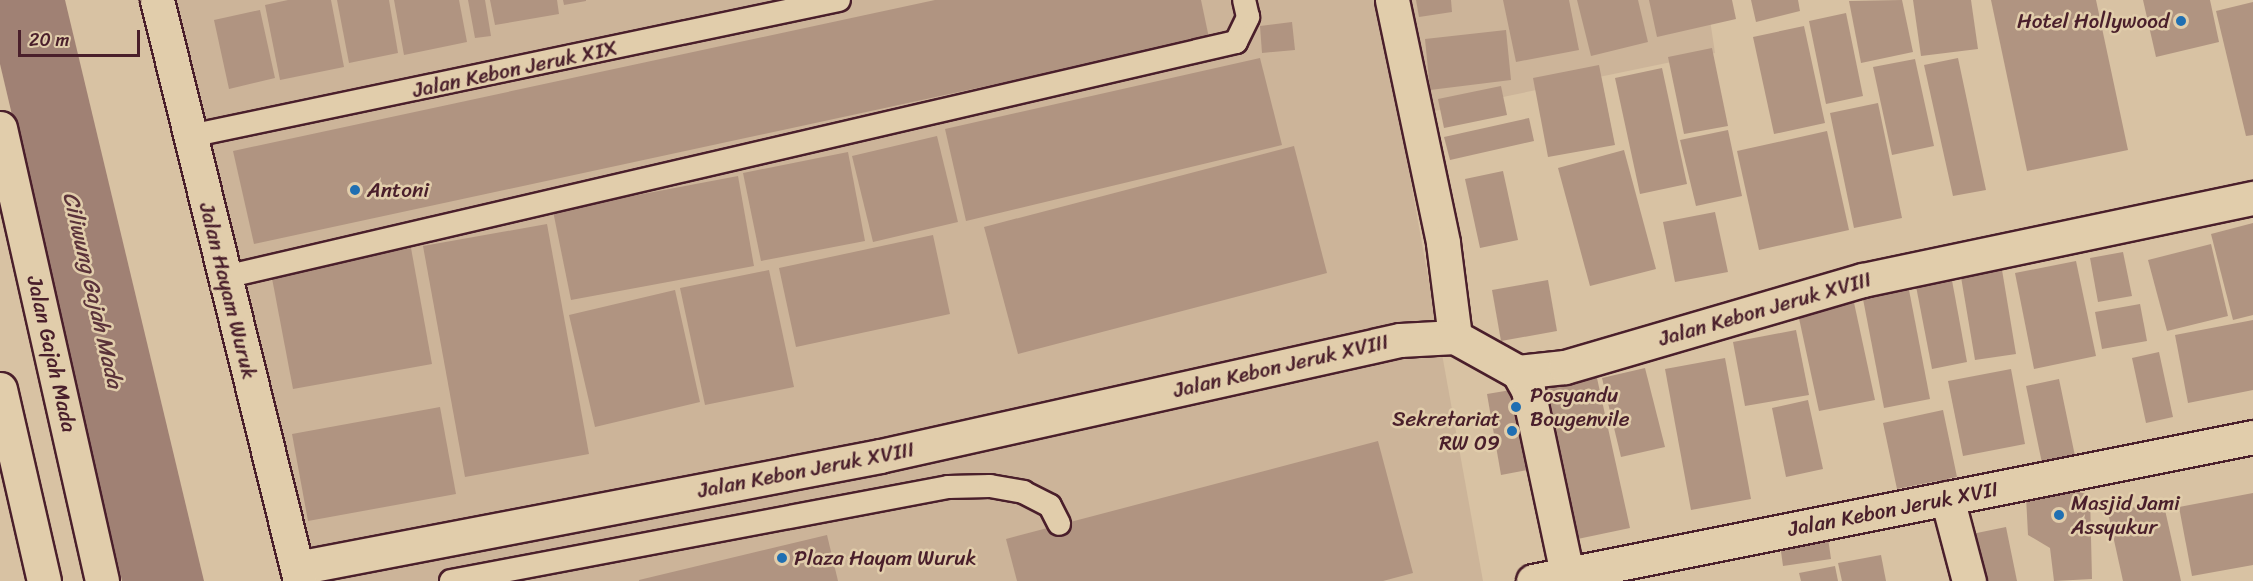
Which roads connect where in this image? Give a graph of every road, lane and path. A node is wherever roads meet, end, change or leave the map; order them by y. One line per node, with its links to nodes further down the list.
1 (157, 0): 6 (street, Jalan Hayam Wuruk)
2 (839, 0): 6 (lane, Jalan Kebon Jeruk XIX)
3 (1244, 0): 8 (lane)
4 (1392, 0): 9 (street)
5 (0, 128): 19 (street, Jalan Gajah Mada)
6 (190, 136): 8 (street, Jalan Hayam Wuruk)
7 (2253, 198): 10 (street, Jalan Kebon Jeruk XVIII)
8 (225, 277): 17 (street, Jalan Hayam Wuruk)
9 (1455, 338): 10 (street, Jalan Kebon Jeruk XVIII); 17 (street, Jalan Kebon Jeruk XVIII)
10 (1518, 372): 16 (street)
11 (0, 389): 18 (street)
12 (2253, 437): 13 (street, Jalan Kebon Jeruk XVII)
13 (1947, 498): 15 (street, Jalan Kebon Jeruk XVII); 22 (street)
14 (1059, 525): 20 (lane)
15 (1664, 568): 16 (street, Jalan Kebon Jeruk XVII)
16 (1567, 574): 21 (street, Jalan Kebon Jeruk XVII)
17 (298, 575)
18 (44, 581)
19 (102, 581)
20 (451, 581)
21 (1533, 581)
22 (1969, 581)

